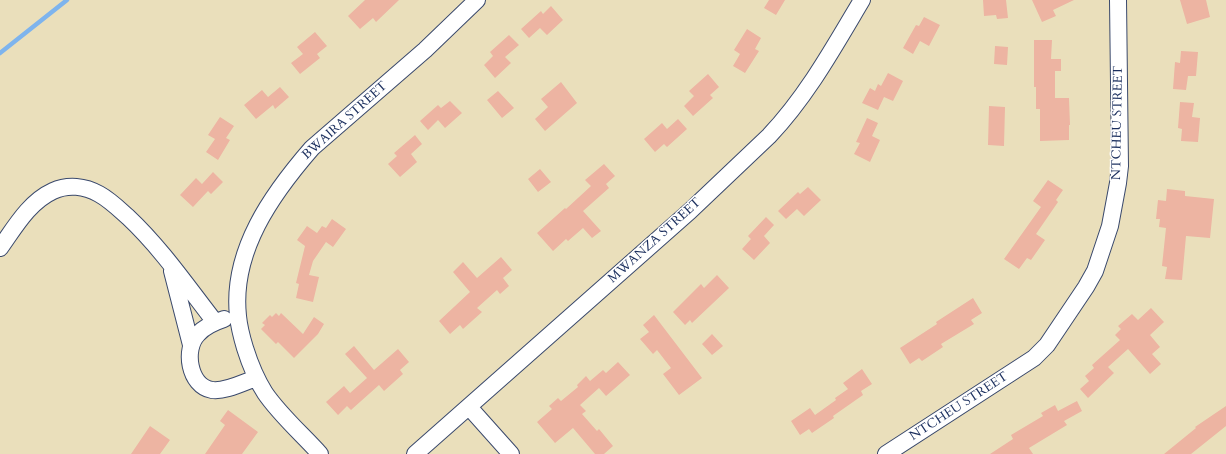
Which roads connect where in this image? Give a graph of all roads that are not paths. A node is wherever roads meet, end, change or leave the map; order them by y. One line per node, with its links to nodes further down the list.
1 (477, 0): 6 (street, BWAIRA STREET)
2 (862, 0): 10 (street, MWANZA STREET)
3 (1118, 0): 14 (street, NTCHEU STREET)
4 (0, 248): 5 (street)
5 (170, 263): 7 (street); 8 (street)
6 (238, 316): 7 (street); 9 (street, BWAIRA STREET)
7 (215, 322): 8 (street)
8 (191, 345): 9 (street)
9 (256, 378): 11 (street, BWAIRA STREET)
10 (469, 407): 12 (street, MWANZA STREET); 13 (street)
11 (320, 454)
12 (415, 454)
13 (511, 454)
14 (886, 454)

